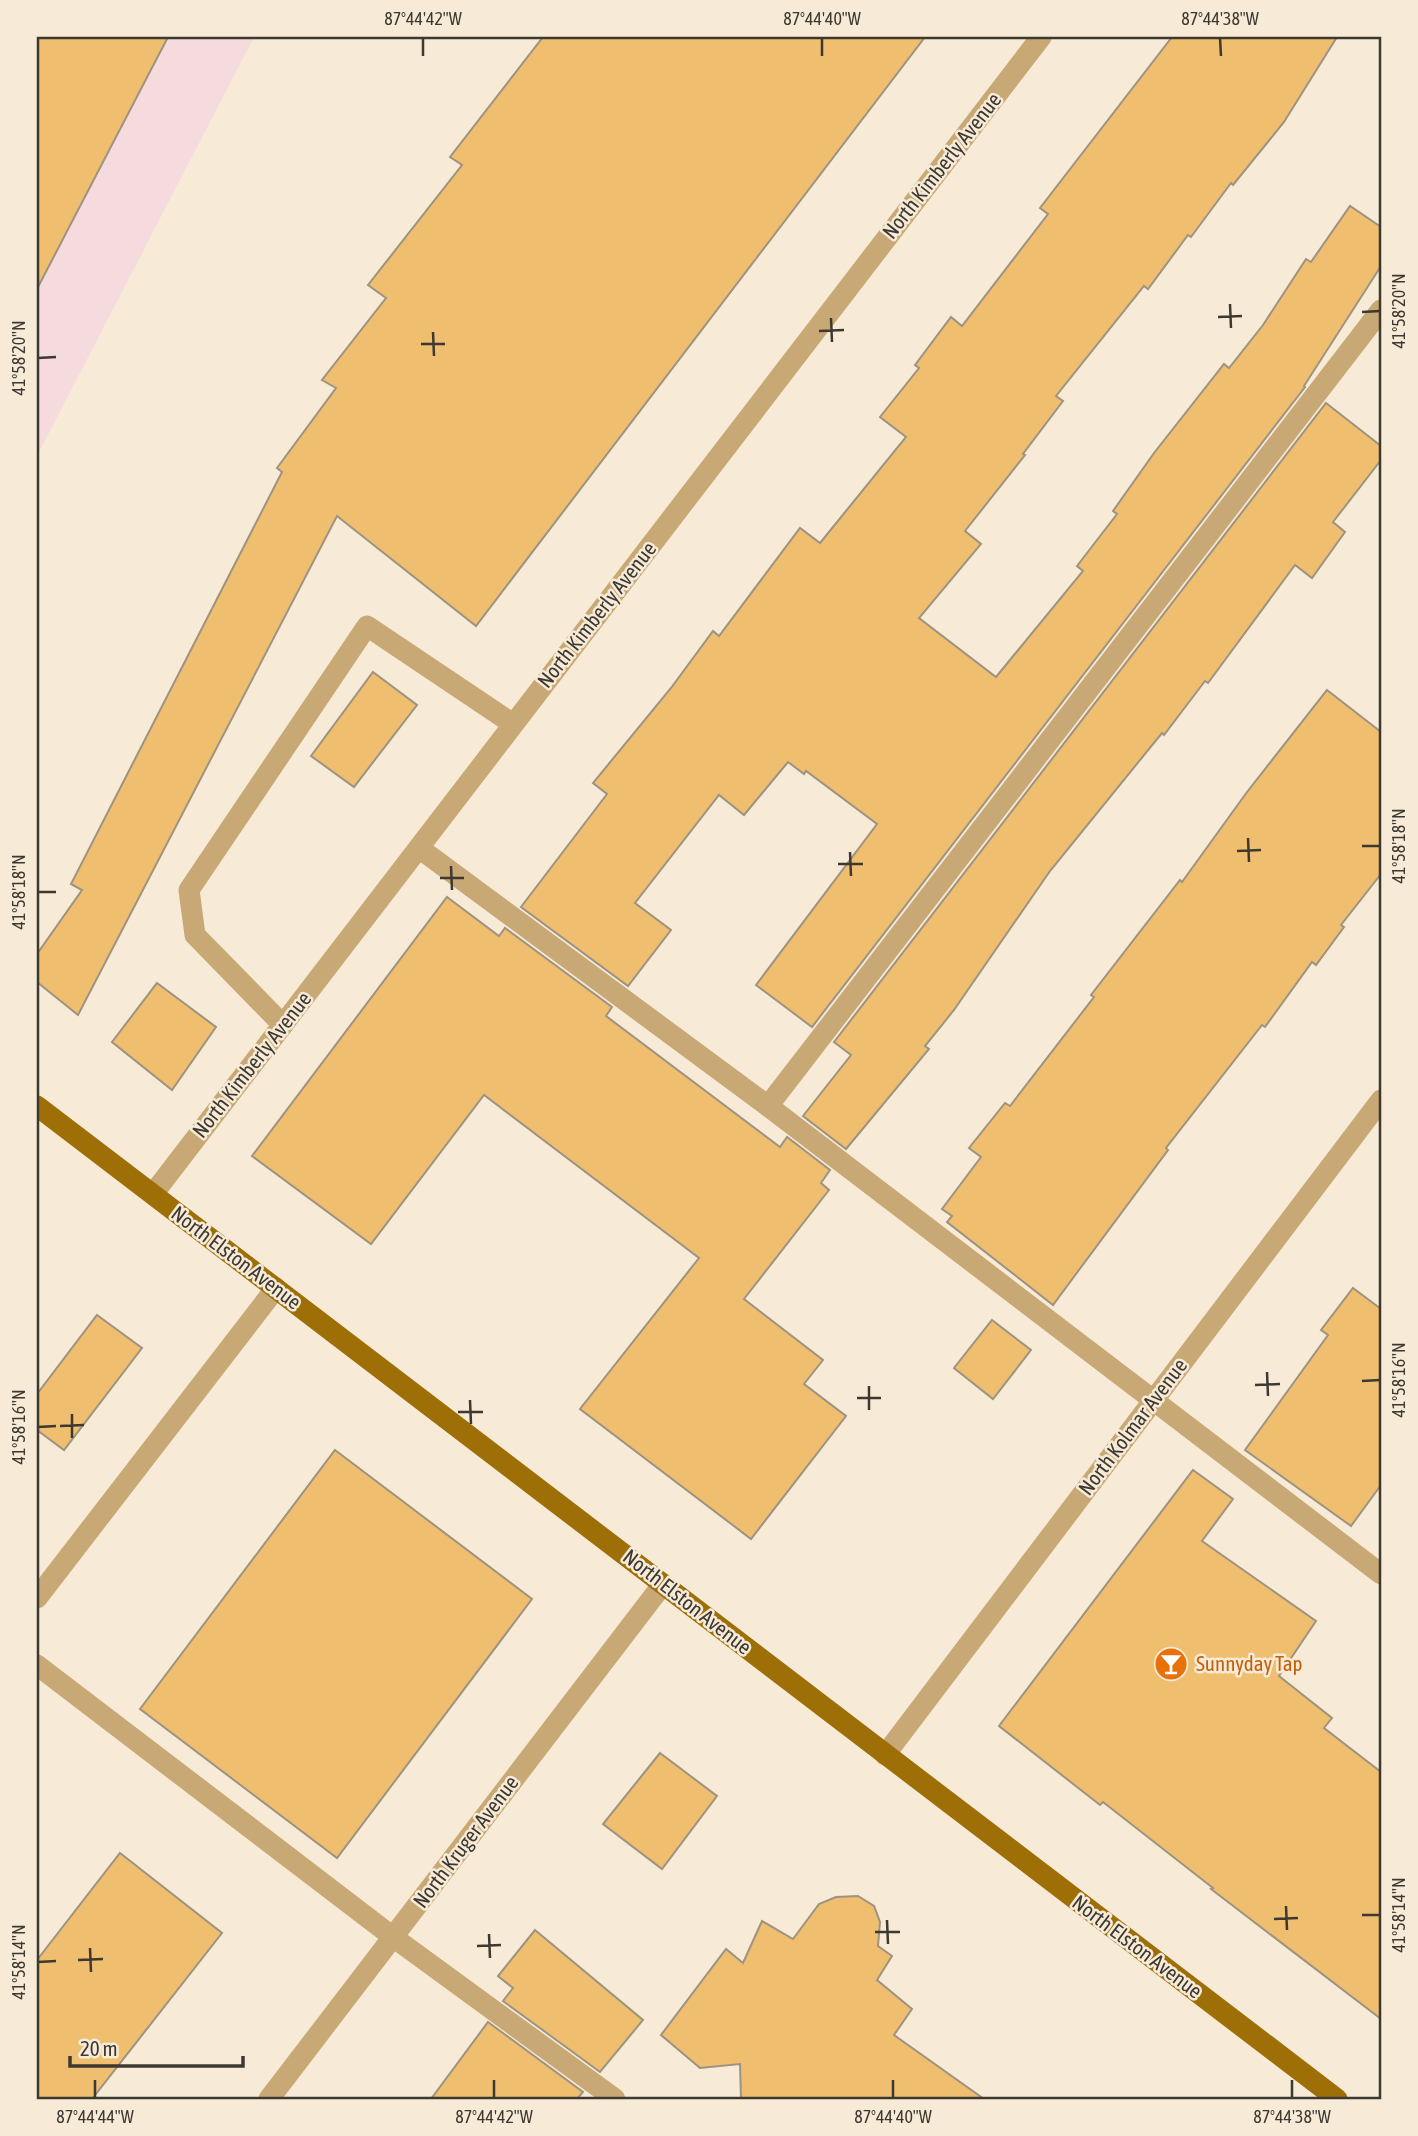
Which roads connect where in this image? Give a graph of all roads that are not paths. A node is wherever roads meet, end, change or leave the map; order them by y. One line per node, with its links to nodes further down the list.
1 (1041, 37): 3 (street, North Kimberly Avenue)
2 (1381, 310): 8 (street)
3 (513, 724): 4 (street, North Kimberly Avenue); 5 (street)
4 (419, 848): 5 (street, North Kimberly Avenue); 8 (street)
5 (283, 1025): 9 (street, North Kimberly Avenue)
6 (1381, 1100): 11 (street, North Kolmar Avenue)
7 (37, 1105): 9 (main road, North Elston Avenue)
8 (768, 1106): 11 (street)
9 (153, 1194): 10 (main road, North Elston Avenue)
10 (276, 1288): 13 (main road, North Elston Avenue); 14 (street)
11 (1154, 1400): 12 (street); 16 (street, North Kolmar Avenue)
12 (1381, 1574)
13 (663, 1584): 16 (main road, North Elston Avenue); 17 (street, North Kruger Avenue)
14 (37, 1598)
15 (37, 1665): 17 (street)
16 (885, 1755): 20 (main road, North Elston Avenue)
17 (393, 1937): 18 (street, North Kruger Avenue); 19 (street)
18 (269, 2099)
19 (615, 2099)
20 (1337, 2099)

